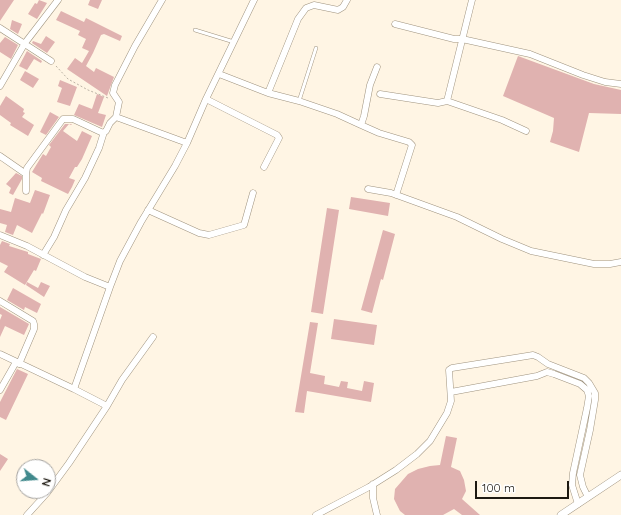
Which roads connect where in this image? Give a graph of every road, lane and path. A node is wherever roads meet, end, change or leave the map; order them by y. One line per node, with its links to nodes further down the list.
1 (58, 0): 11 (street)
2 (162, 0): 20 (street)
3 (254, 0): 10 (street)
4 (347, 0): 18 (street)
5 (471, 0): 9 (street)
6 (395, 24): 9 (street)
7 (0, 28): 11 (street)
8 (196, 30): 10 (lane)
9 (462, 39): 16 (street); 22 (street)
10 (234, 42): 15 (street)
11 (25, 43): 13 (street); 17 (street)
12 (316, 48): 23 (lane)
13 (52, 61): 20 (path)
14 (377, 67): 25 (street)
15 (219, 74): 18 (street); 21 (street)
16 (621, 84)
17 (0, 86)
18 (268, 93): 23 (street)
19 (380, 94): 22 (street)
20 (115, 98): 24 (street)
21 (206, 99): 28 (street); 30 (street)
22 (447, 100): 26 (street)
23 (300, 101): 25 (street)
24 (116, 118): 27 (street); 28 (street)
25 (360, 125): 35 (street)
26 (526, 131)
27 (104, 132): 31 (street); 38 (street)
28 (187, 143): 36 (street)
29 (0, 156): 31 (street)
30 (264, 167)
31 (26, 174): 33 (street)
32 (368, 189): 35 (street)
33 (26, 191)
34 (253, 193): 36 (street)
35 (396, 195): 39 (street)
36 (148, 210): 40 (street)
37 (0, 236): 38 (street)
38 (44, 254): 40 (street)
39 (621, 262)
40 (110, 287): 45 (street)
41 (0, 301): 44 (street)
42 (152, 336): 48 (street)
43 (0, 354): 44 (street)
44 (18, 363): 45 (street); 46 (street)
45 (74, 389): 48 (street)
46 (0, 390)
47 (450, 392): 50 (street); 52 (street); 54 (street)
48 (107, 406): 55 (street)
49 (621, 475): 52 (street)
50 (373, 484): 51 (street); 53 (street)
51 (363, 490): 53 (street); 56 (street)
52 (588, 497): 54 (street)
53 (373, 498): 57 (street)
54 (578, 504): 58 (street)
55 (27, 515)
56 (316, 515)
57 (376, 515)
58 (561, 515)

